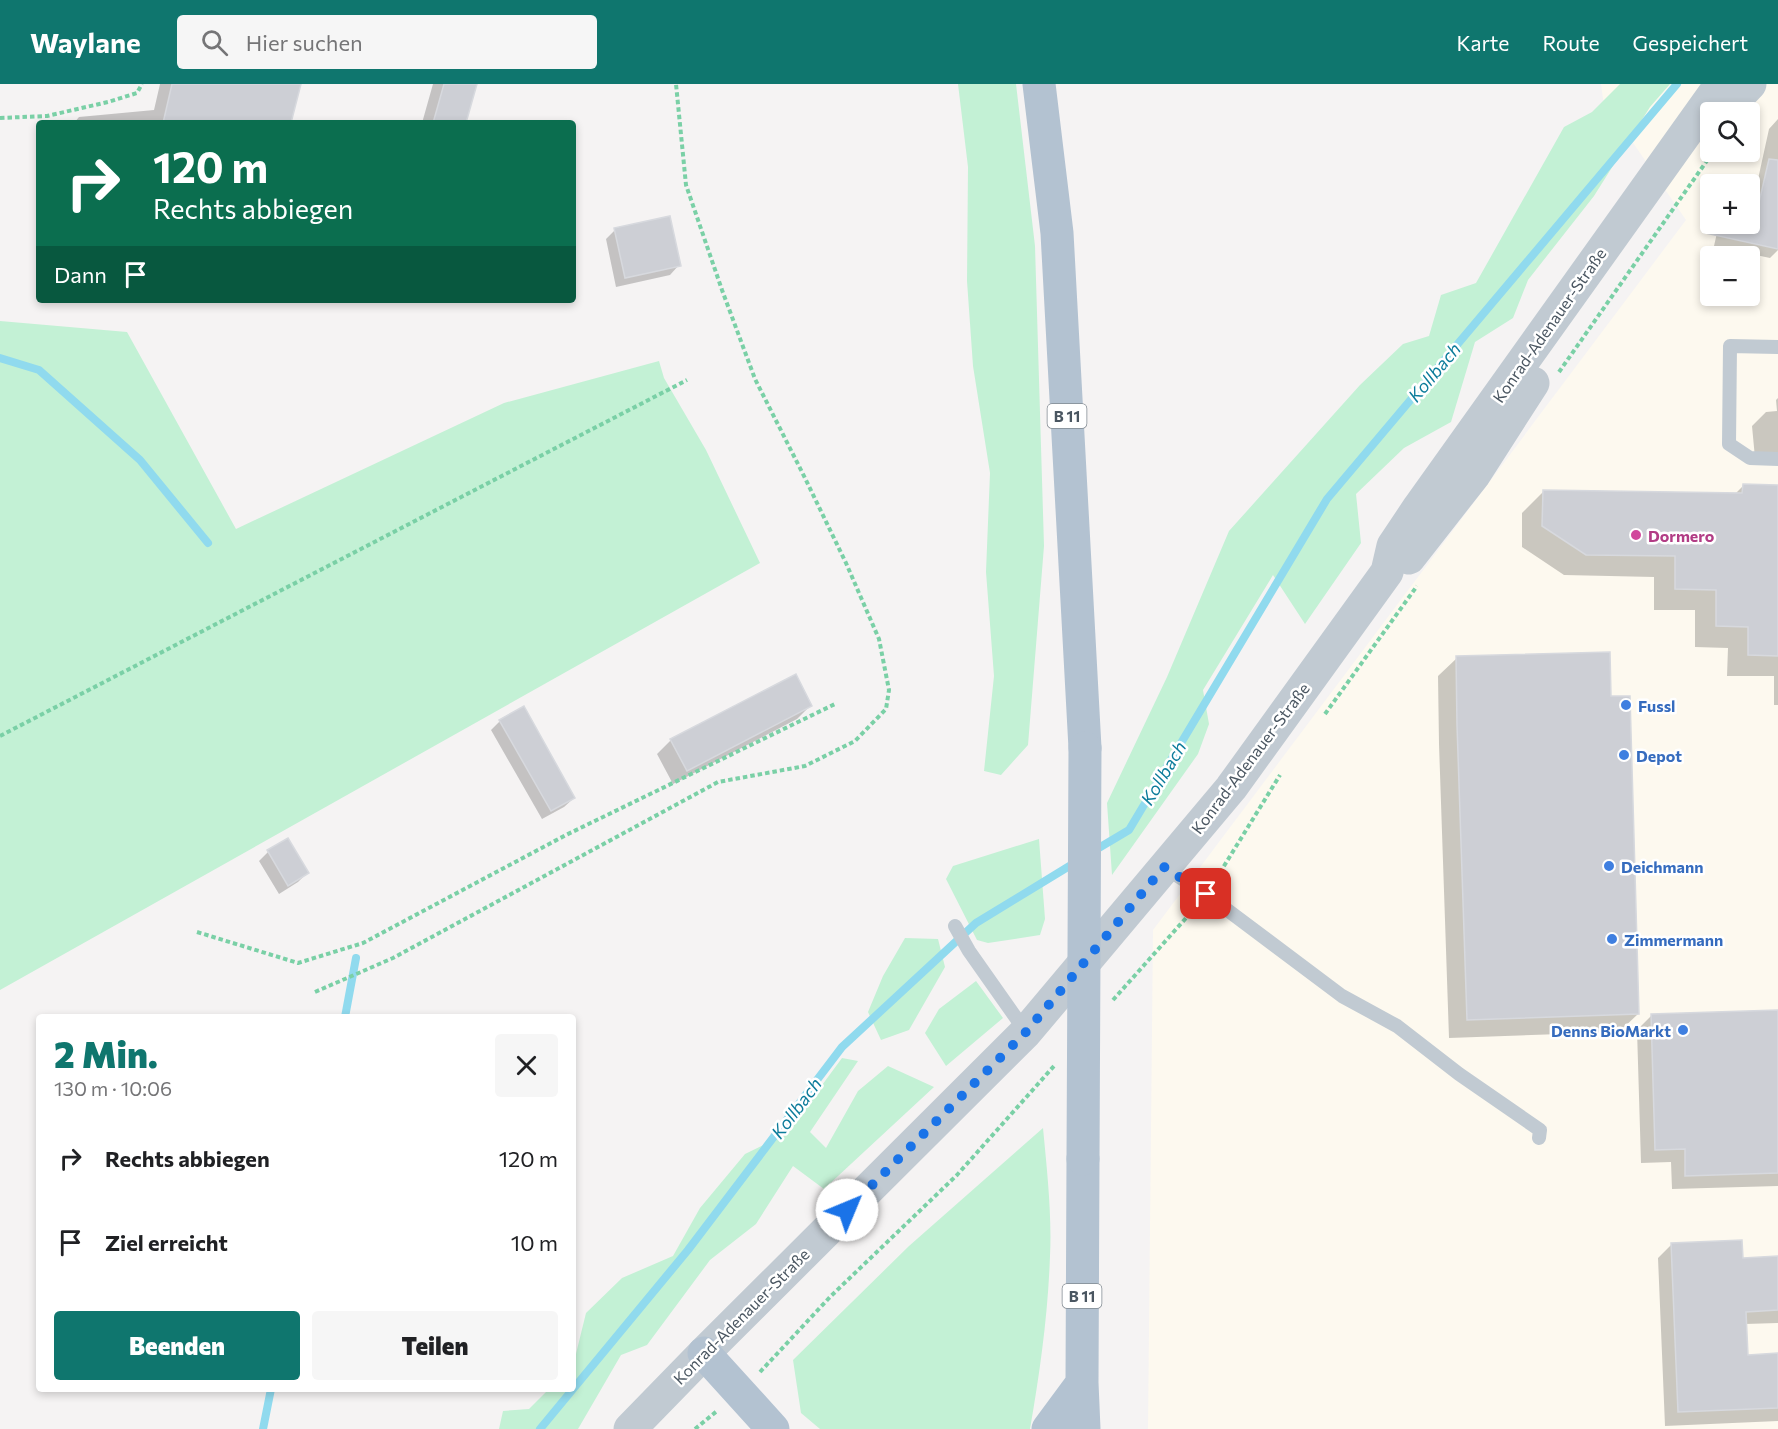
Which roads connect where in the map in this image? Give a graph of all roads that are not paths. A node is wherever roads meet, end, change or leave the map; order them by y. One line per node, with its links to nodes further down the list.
1 (1039, 84): 14 (main road, B 11, bridge)
2 (1721, 84): 8 (street, Konrad-Adenauer-Straße)
3 (1750, 84): 4 (street)
4 (1733, 102)
5 (1700, 144): 8 (street, Konrad-Adenauer-Straße)
6 (1778, 347): 7 (lane)
7 (1778, 459)
8 (1387, 572): 9 (street, Konrad-Adenauer-Straße)
9 (1164, 867): 11 (street, Konrad-Adenauer-Straße); 12 (lane)
10 (955, 926): 11 (lane)
11 (1026, 1032): 13 (street, Konrad-Adenauer-Straße)
12 (1539, 1138)
13 (704, 1353): 15 (street, Konrad-Adenauer-Straße); 16 (main road)
14 (1082, 1383): 17 (main road); 18 (main road, B 11)
15 (630, 1429)
16 (772, 1429)
17 (1048, 1429)
18 (1084, 1429)

